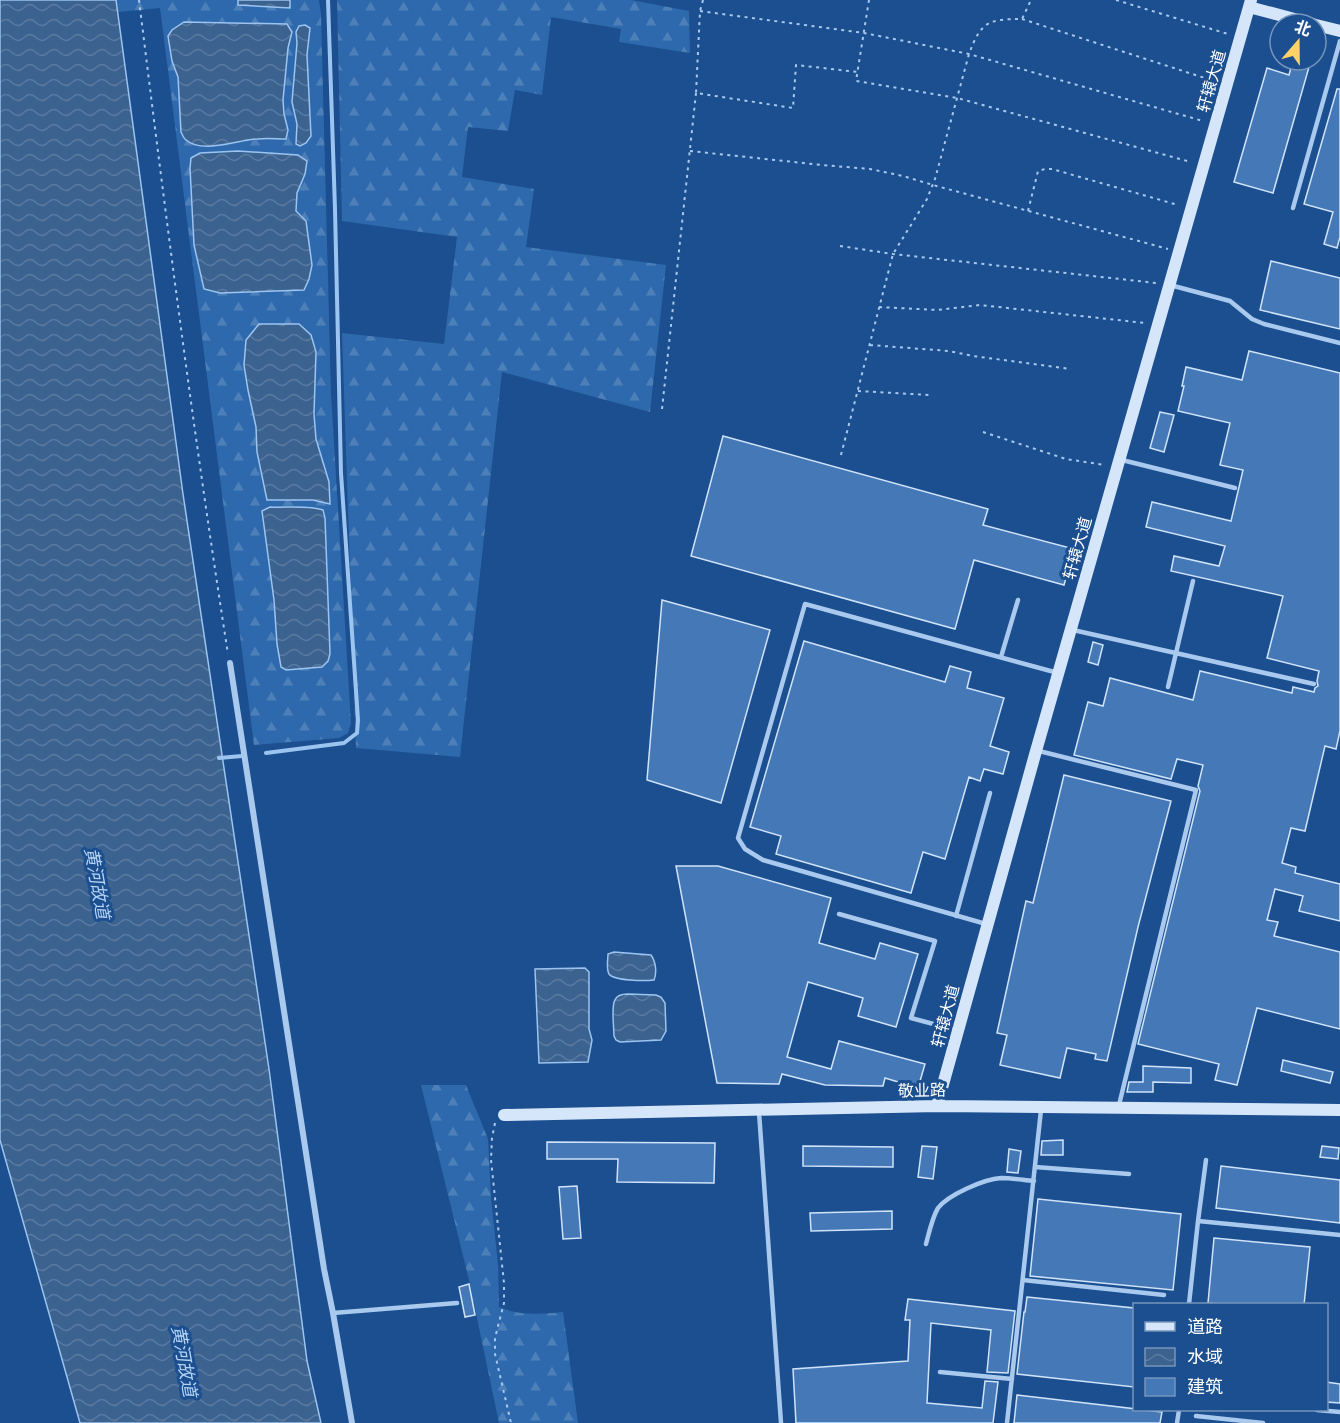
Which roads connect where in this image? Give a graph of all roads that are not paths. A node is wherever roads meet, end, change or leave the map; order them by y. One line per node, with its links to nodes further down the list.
1 (1250, 4): 2 (street); 5 (street, 轩辕大道)
2 (1276, 12)
3 (1340, 41): 4 (lane)
4 (1293, 208)
5 (1170, 285): 6 (lane); 7 (street, 轩辕大道)
6 (1340, 343)
7 (1118, 463): 8 (lane); 11 (street, 轩辕大道)
8 (1235, 488)
9 (1193, 581): 12 (lane)
10 (1018, 600): 13 (lane)
11 (1071, 629): 12 (lane); 15 (street, 轩辕大道)
12 (1176, 653): 16 (lane); 17 (lane)
13 (1001, 657): 15 (lane); 21 (lane)
14 (230, 663): 41 (street)
15 (1058, 673): 18 (street, 轩辕大道)
16 (1314, 684)
17 (1168, 687)
18 (1036, 750): 22 (street, 轩辕大道); 26 (lane)
19 (990, 793): 21 (lane)
20 (839, 914): 23 (lane)
21 (956, 916): 22 (lane)
22 (988, 925): 23 (street, 轩辕大道)
23 (958, 1031): 24 (street, 轩辕大道)
24 (937, 1106): 25 (street, 敬业路); 27 (street, 敬业路)
25 (1042, 1107): 26 (street, 敬业路); 31 (lane)
26 (1118, 1108): 28 (street, 敬业路)
27 (758, 1109): 29 (street, 敬业路); 46 (lane)
28 (1340, 1110)
29 (504, 1114)
30 (1206, 1160): 34 (lane)
31 (1035, 1167): 32 (lane); 33 (lane)
32 (1129, 1174)
33 (1034, 1181): 36 (lane); 37 (lane)
34 (1198, 1221): 35 (lane); 40 (lane)
35 (1340, 1235)
36 (926, 1244)
37 (1023, 1280): 38 (lane); 43 (lane)
38 (1164, 1295)
39 (457, 1303): 41 (lane)
40 (1189, 1303)
41 (333, 1313): 45 (street)
42 (940, 1372): 43 (lane)
43 (1012, 1378): 47 (lane)
44 (1196, 1416): 48 (lane)
45 (352, 1423)
46 (782, 1423)
47 (1007, 1423)
48 (1263, 1423)

